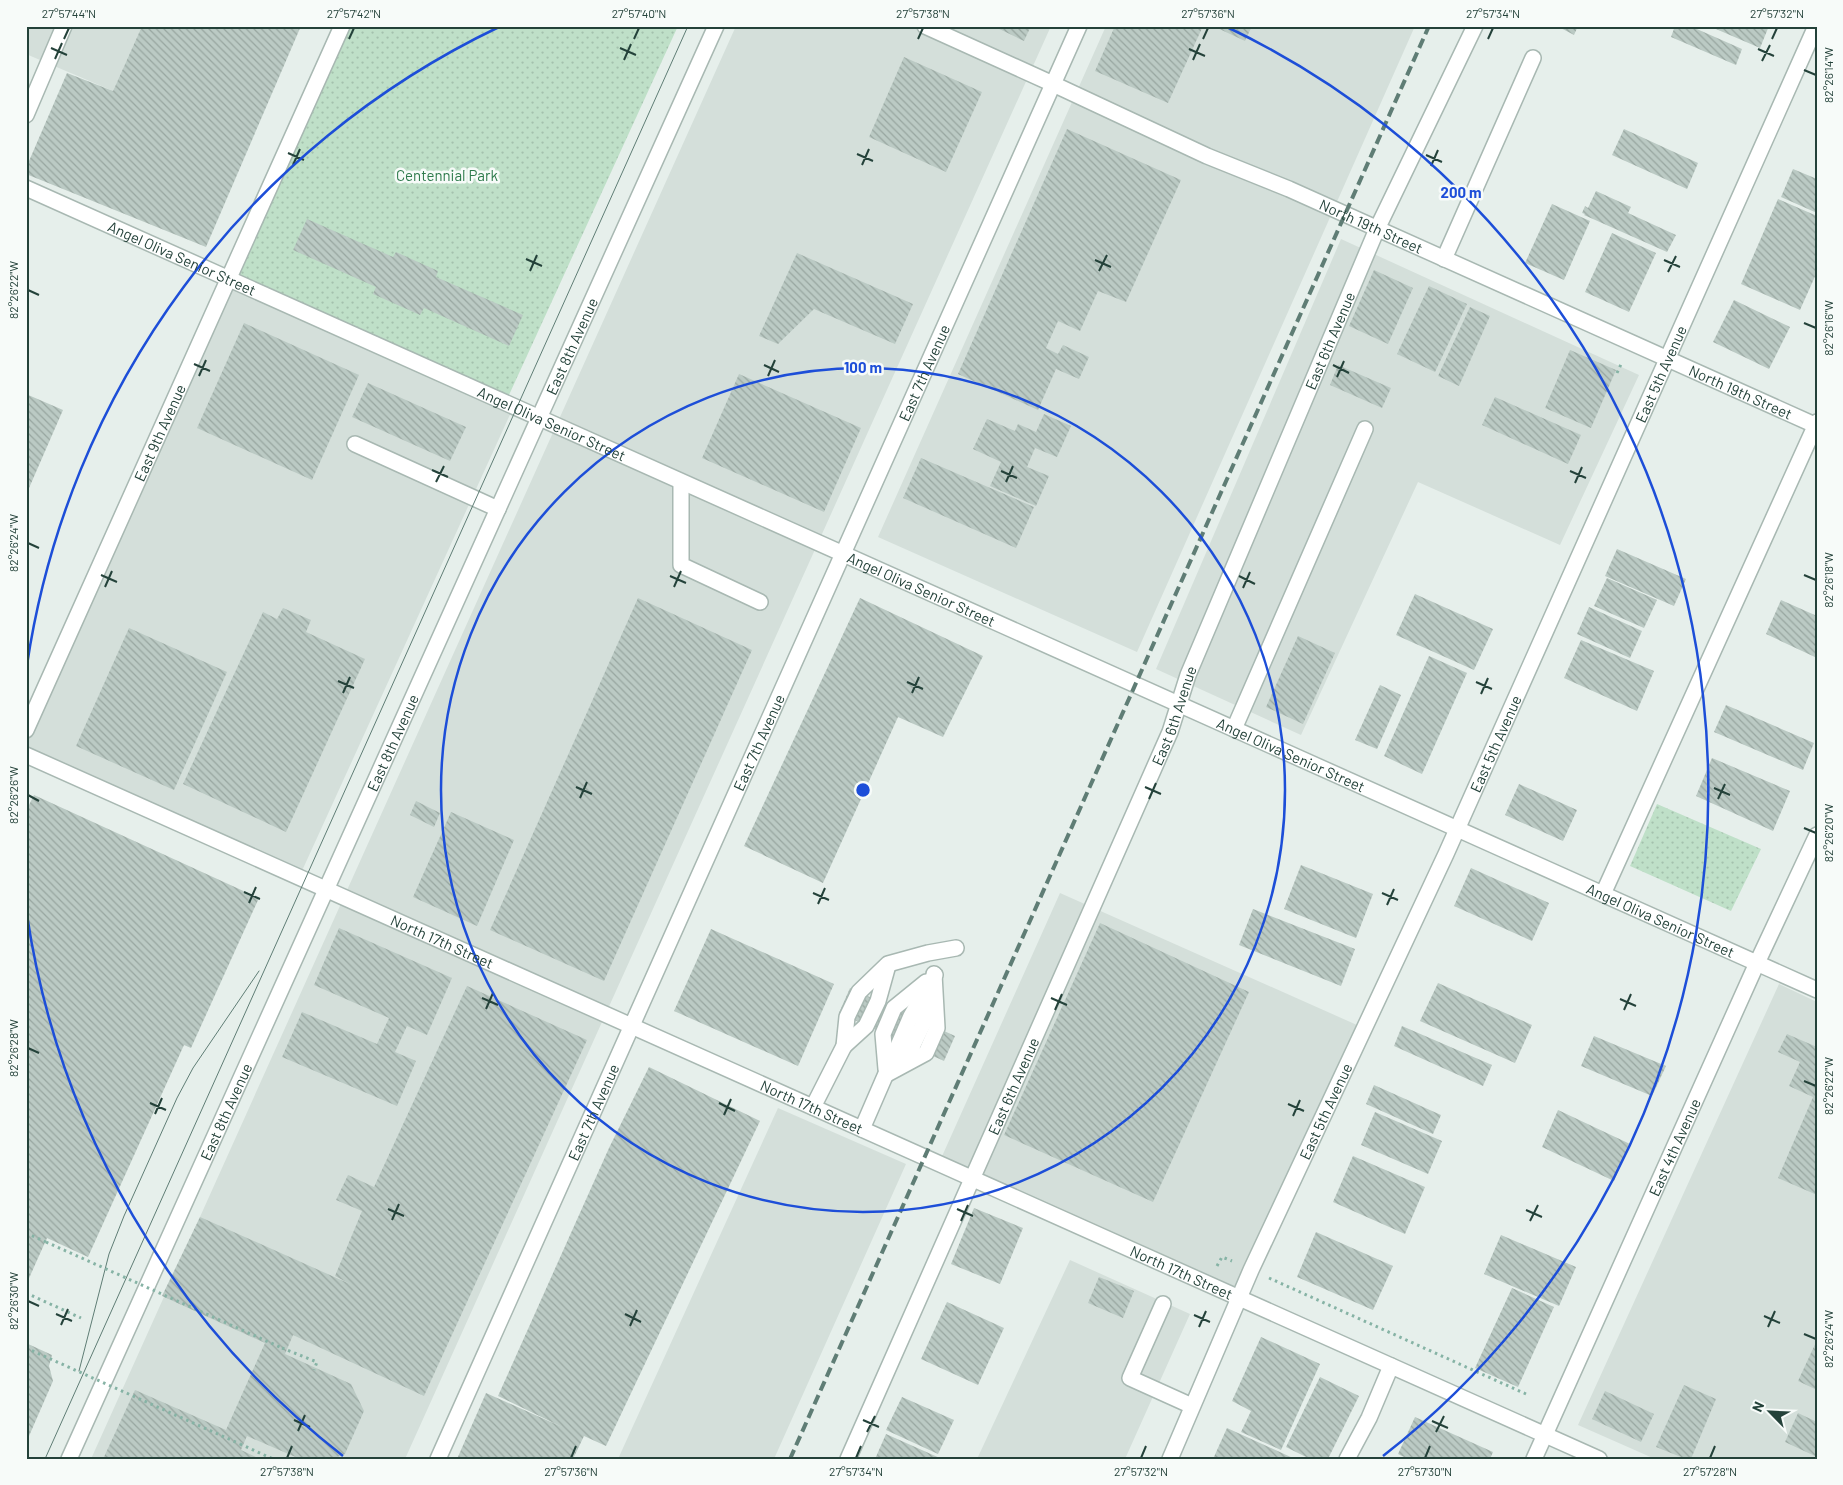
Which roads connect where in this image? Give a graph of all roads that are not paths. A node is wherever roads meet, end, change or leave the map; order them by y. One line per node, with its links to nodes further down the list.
1 (64, 26): 10 (street)
2 (342, 26): 14 (street, East 9th Avenue)
3 (716, 26): 16 (street, East 8th Avenue)
4 (925, 26): 9 (street, North 19th Street)
5 (1078, 26): 9 (street, East 7th Avenue)
6 (1475, 26): 12 (street, East 6th Avenue)
7 (1816, 26): 15 (street, East 5th Avenue)
8 (1532, 58): 13 (street)
9 (1053, 84): 12 (street, North 19th Street); 22 (street, East 7th Avenue)
10 (26, 115)
11 (26, 188): 14 (street, Angel Oliva Senior Street)
12 (1376, 229): 13 (street, North 19th Street); 24 (street, East 6th Avenue)
13 (1444, 259): 15 (street, North 19th Street)
14 (229, 279): 16 (street, Angel Oliva Senior Street); 26 (street, East 9th Avenue)
15 (1667, 359): 17 (street, North 19th Street); 28 (street, East 5th Avenue)
16 (539, 418): 20 (street, Angel Oliva Senior Street); 21 (street, East 8th Avenue)
17 (1816, 424): 31 (street)
18 (1366, 429): 25 (street)
19 (355, 444): 21 (street)
20 (681, 482): 22 (street, Angel Oliva Senior Street); 23 (street)
21 (498, 509): 30 (street, East 8th Avenue)
22 (843, 554): 24 (street, Angel Oliva Senior Street); 38 (street, East 7th Avenue)
23 (760, 602)
24 (1179, 704): 25 (street, Angel Oliva Senior Street); 43 (street, East 6th Avenue)
25 (1234, 729): 28 (street, Angel Oliva Senior Street)
26 (26, 730)
27 (26, 755): 30 (street, North 17th Street)
28 (1457, 829): 31 (street, Angel Oliva Senior Street); 44 (street, East 5th Avenue)
29 (1817, 835): 34 (street, East 4th Avenue)
30 (327, 890): 38 (street, North 17th Street); 49 (street, East 8th Avenue)
31 (1602, 894): 34 (street, Angel Oliva Senior Street)
32 (956, 948): 33 (street)
33 (928, 953): 35 (street); 36 (street)
34 (1757, 963): 37 (street, Angel Oliva Senior Street); 48 (street, East 4th Avenue)
35 (888, 964): 39 (street); 39 (street)
36 (935, 975): 40 (street); 40 (street)
37 (1817, 990)
38 (631, 1026): 41 (street, North 17th Street); 50 (street, East 7th Avenue)
39 (844, 1046): 41 (street)
40 (886, 1074): 42 (street)
41 (813, 1107): 42 (street, North 17th Street)
42 (862, 1129): 43 (street, North 17th Street)
43 (973, 1178): 44 (street, North 17th Street); 51 (street, East 6th Avenue)
44 (1239, 1297): 46 (street, North 17th Street); 47 (street, East 5th Avenue)
45 (1163, 1304): 47 (street)
46 (1391, 1366): 48 (street, North 17th Street); 53 (street)
47 (1192, 1406): 52 (street, East 5th Avenue)
48 (1545, 1435): 54 (street, East 4th Avenue); 55 (street, North 17th Street)
49 (69, 1459)
50 (438, 1459)
51 (848, 1459)
52 (1170, 1459)
53 (1347, 1459)
54 (1534, 1459)
55 (1599, 1459)

